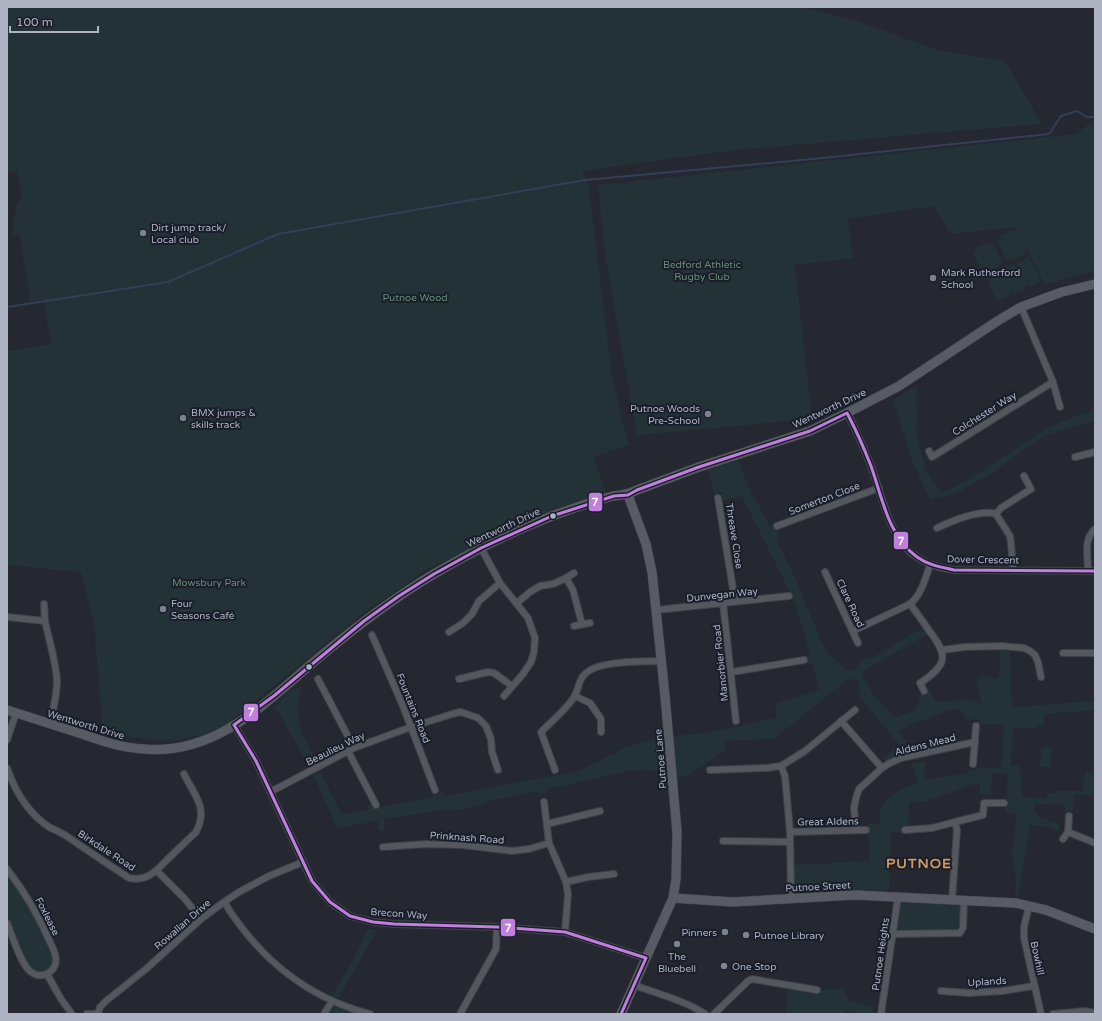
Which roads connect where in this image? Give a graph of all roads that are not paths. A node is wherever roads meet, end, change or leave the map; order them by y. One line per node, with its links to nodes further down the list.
1 (1095, 284): 2 (street, Wentworth Drive)
2 (1021, 307): 3 (street); 5 (street, Wentworth Drive)
3 (1053, 382): 4 (street); 6 (street, Colchester Way)
4 (1060, 407)
5 (847, 413): 10 (street, Dover Crescent); 11 (street, Wentworth Drive)
6 (929, 451)
7 (1095, 452): 8 (street)
8 (1075, 457)
9 (1024, 476): 13 (street)
10 (879, 488): 14 (street, Somerton Close); 18 (street, Dover Crescent)
11 (628, 495): 17 (street, Wentworth Drive); 32 (street, Putnoe Lane)
12 (718, 498): 27 (street, Threave Close)
13 (996, 514): 15 (street); 19 (street)
14 (777, 526)
15 (937, 528)
16 (1095, 529): 20 (street)
17 (481, 548): 25 (street); 60 (street, Wentworth Drive)
18 (930, 565): 19 (street, Dover Crescent); 31 (street)
19 (1013, 570): 20 (street, Dover Crescent)
20 (1088, 571): 21 (street, Dover Crescent)
21 (1095, 571)
22 (825, 572): 38 (street, Clare Road)
23 (574, 573): 24 (street)
24 (566, 578): 28 (street); 36 (street)
25 (500, 583): 28 (street); 39 (street)
26 (789, 596): 27 (street, Dunvegan Way)
27 (735, 601): 29 (street, Dunvegan Way)
28 (517, 603): 51 (street)
29 (724, 603): 32 (street, Dunvegan Way); 47 (street, Manorbier Road)
30 (44, 604): 34 (street)
31 (910, 604): 38 (street); 42 (street)
32 (656, 610): 46 (street, Putnoe Lane)
33 (7, 617): 34 (street)
34 (46, 621): 59 (street)
35 (590, 623): 36 (street)
36 (582, 624): 37 (street)
37 (574, 626)
38 (853, 631): 41 (street, Clare Road)
39 (449, 632)
40 (372, 635): 62 (street, Fountains Road)
41 (858, 643)
42 (942, 650): 50 (street); 52 (street)
43 (1095, 652): 44 (street)
44 (1063, 653)
45 (804, 660): 47 (street)
46 (662, 661): 54 (street); 101 (street, Putnoe Lane)
47 (732, 672): 57 (street, Manorbier Road)
48 (318, 679): 66 (street)
49 (459, 679): 51 (street)
50 (1036, 682)
51 (512, 686): 53 (street)
52 (924, 691)
53 (504, 696)
54 (575, 696): 63 (street); 72 (street)
55 (855, 710): 58 (street)
56 (11, 712): 59 (street, Wentworth Drive); 64 (street)
57 (736, 721)
58 (841, 721): 68 (street); 70 (street)
59 (50, 724): 60 (street, Wentworth Drive)
60 (234, 725): 76 (street, Brecon Way)
61 (976, 726): 65 (street)
62 (411, 727): 66 (street, Beaulieu Way); 71 (street, Beaulieu Way); 75 (street, Fountains Road)
63 (601, 732)
64 (7, 740)
65 (975, 742): 67 (street); 70 (street, Aldens Mead)
66 (351, 749): 76 (street, Beaulieu Way); 79 (street)
67 (973, 764)
68 (781, 766): 73 (street); 87 (street)
69 (7, 768): 97 (street, Birkdale Road)
70 (882, 768): 84 (street, Aldens Mead)
71 (498, 770)
72 (555, 770)
73 (710, 770)
74 (184, 774): 97 (street, Birkdale Road)
75 (434, 790)
76 (270, 792): 95 (street, Brecon Way)
77 (544, 802): 83 (street)
78 (1004, 804): 82 (street)
79 (376, 805)
80 (600, 811): 83 (street)
81 (1069, 816): 88 (street)
82 (955, 822): 86 (street); 103 (street)
83 (547, 824): 91 (street)
84 (856, 830): 85 (street, Great Aldens); 87 (street, Great Aldens)
85 (866, 830)
86 (905, 830)
87 (790, 832): 92 (street)
88 (1068, 832): 89 (street); 93 (street)
89 (1063, 839)
90 (723, 841): 92 (street)
91 (549, 842): 94 (street, Prinknash Road); 99 (street)
92 (790, 842): 102 (street)
93 (1095, 843)
94 (383, 847)
95 (303, 862): 105 (street, Rowallan Drive); 109 (street, Brecon Way)
96 (7, 868): 114 (street, Foxlease)
97 (157, 871): 107 (street)
98 (614, 874): 99 (street)
99 (566, 882): 111 (street)
100 (898, 897): 102 (street, Putnoe Street); 103 (street, Putnoe Street); 112 (street, Putnoe Heights)
101 (673, 898): 102 (street, Putnoe Street); 113 (street, Putnoe Lane)
102 (791, 898)
103 (952, 900): 104 (street, Putnoe Street)
104 (964, 900): 106 (street, Putnoe Street); 112 (street)
105 (224, 902): 107 (street, Rowallan Drive); 119 (street)
106 (1029, 906): 110 (street, Putnoe Street); 116 (street, Bowhill)
107 (201, 919): 123 (street, Rowallan Drive)
108 (7, 923): 114 (street)
109 (497, 927): 111 (street, Brecon Way); 126 (street)
110 (1095, 929)
111 (565, 932): 113 (street, Brecon Way)
112 (893, 934): 130 (street, Putnoe Heights)
113 (646, 958): 115 (street, Putnoe Lane)
114 (47, 974): 121 (street)
115 (634, 985): 127 (street, Putnoe Lane); 128 (street)
116 (1034, 986): 118 (street, Uplands); 131 (street, Bowhill)
117 (817, 990): 129 (street)
118 (941, 991)
119 (332, 1001): 124 (street); 125 (street)
120 (1095, 1013): 132 (street)
121 (72, 1014)
122 (87, 1014): 123 (street, Rowallan Drive)
123 (99, 1014)
124 (324, 1014)
125 (370, 1014)
126 (460, 1014)
127 (621, 1014)
128 (705, 1014)
129 (714, 1014)
130 (881, 1014)
131 (1040, 1014)
132 (1054, 1014)

